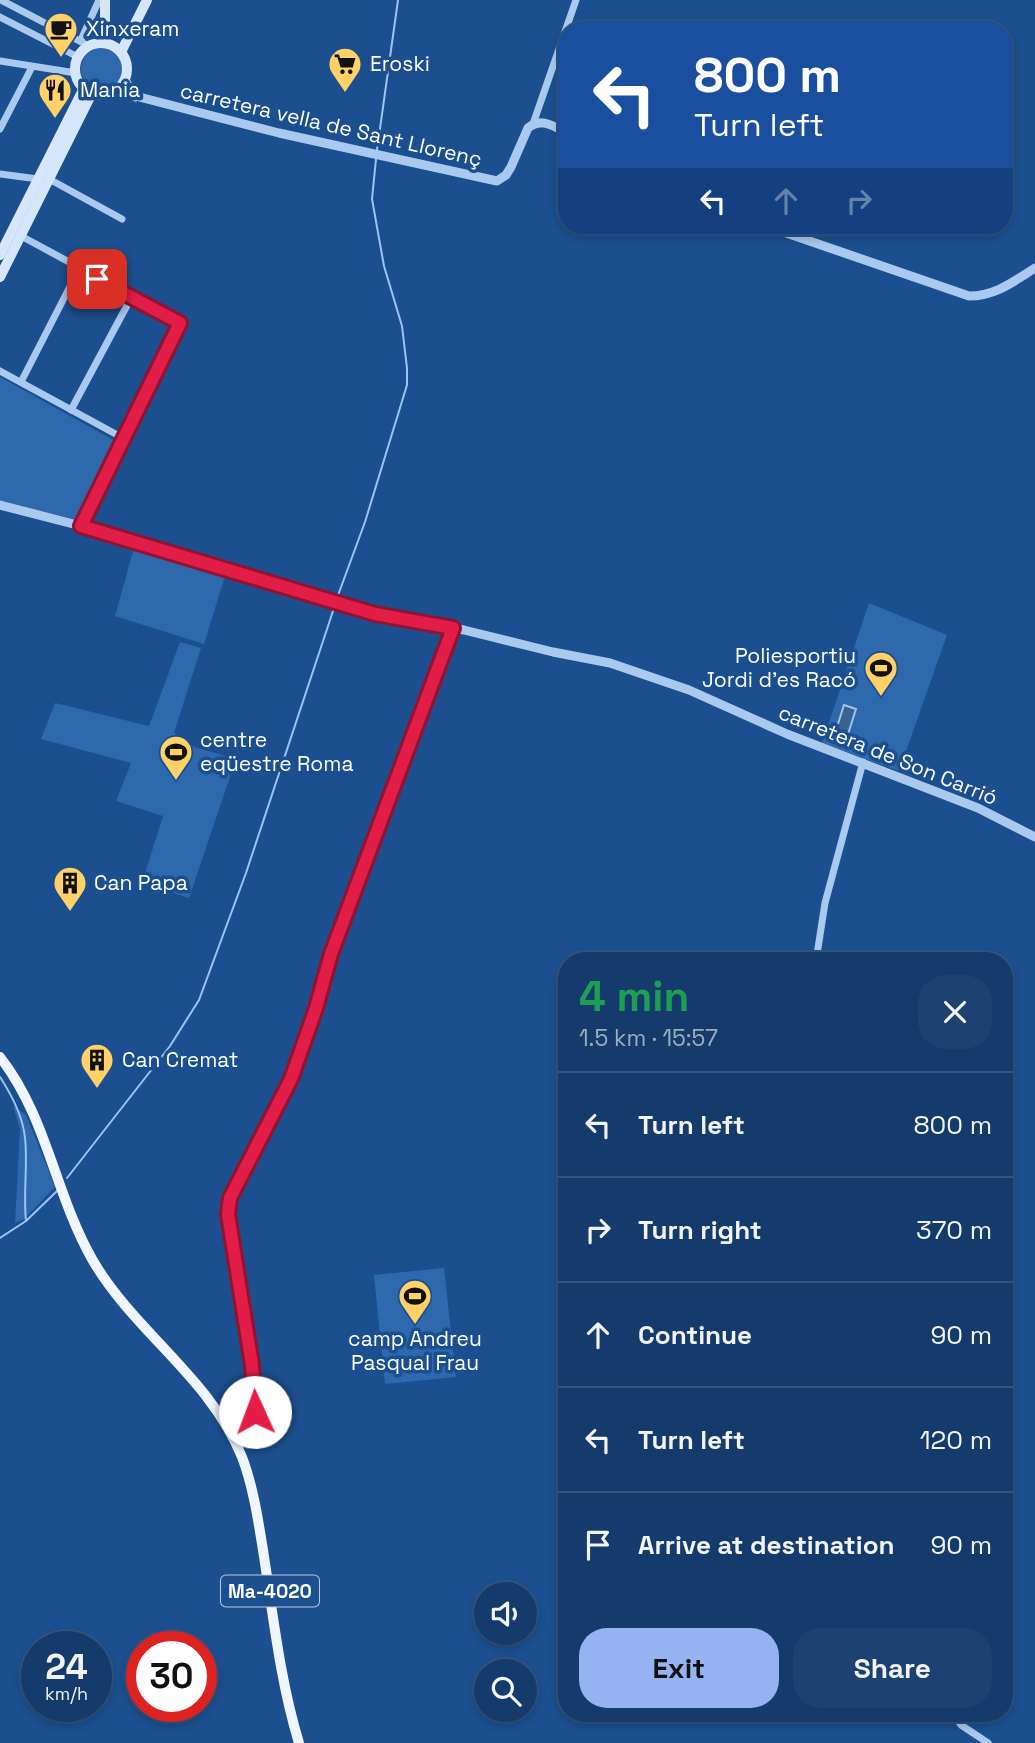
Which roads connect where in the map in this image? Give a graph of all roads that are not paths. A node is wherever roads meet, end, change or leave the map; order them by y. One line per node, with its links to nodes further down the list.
1 (1, 0): 8 (street)
2 (99, 0): 8 (street)
3 (105, 0): 9 (main road)
4 (147, 0): 10 (main road)
5 (576, 0): 7 (street)
6 (0, 17): 12 (street)
7 (569, 21)
8 (85, 43): 9 (main road); 12 (main road)
9 (101, 43): 10 (main road)
10 (121, 52): 16 (main road)
11 (558, 52): 20 (street)
12 (78, 57): 15 (main road)
13 (0, 61): 14 (street)
14 (32, 67): 15 (street); 22 (street)
15 (76, 73): 17 (main road)
16 (125, 80): 18 (main road); 19 (street)
17 (88, 91): 18 (main road); 24 (main road)
18 (116, 91): 19 (street, carretera vella de Sant Llorenç)
19 (135, 97): 20 (street, carretera vella de Sant Llorenç)
20 (533, 124): 21 (street)
21 (558, 128)
22 (0, 130)
23 (0, 174): 24 (street)
24 (44, 179): 25 (street); 27 (main road); 28 (main road)
25 (122, 219)
26 (791, 235): 29 (street)
27 (21, 236): 30 (street); 31 (main road)
28 (0, 255)
29 (1035, 268)
30 (79, 269): 32 (street); 34 (street)
31 (0, 277)
32 (131, 298): 35 (street); 36 (street)
33 (0, 371): 34 (street)
34 (21, 382): 35 (street)
35 (71, 410): 36 (street)
36 (123, 438): 38 (street)
37 (0, 505): 38 (street, carretera de Son Carrió)
38 (81, 526): 39 (street, carretera de Son Carrió)
39 (453, 628): 40 (street, carretera de Son Carrió); 44 (street)
40 (863, 762): 41 (street, carretera de Son Carrió); 42 (street)
41 (1035, 837)
42 (817, 952)
43 (0, 1056): 44 (main road, Ma-4020)
44 (234, 1441): 46 (main road, Ma-4020)
45 (959, 1722): 47 (street)
46 (299, 1743)
47 (988, 1743)

